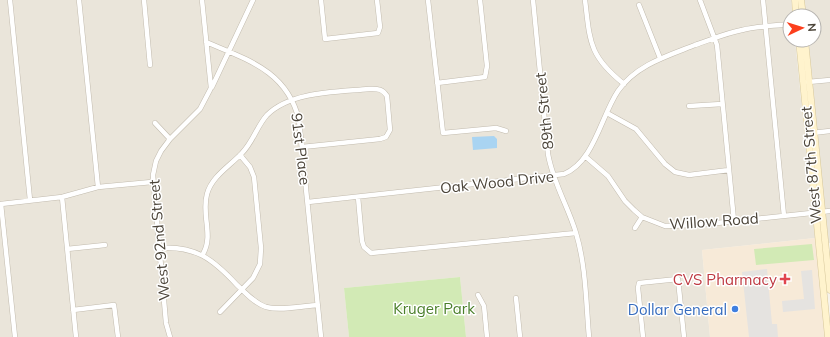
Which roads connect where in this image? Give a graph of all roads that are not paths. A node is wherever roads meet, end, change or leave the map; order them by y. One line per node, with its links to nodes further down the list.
1 (10, 0): 47 (street)
2 (79, 0): 44 (street)
3 (144, 0): 23 (street)
4 (202, 0): 18 (street)
5 (253, 0): 21 (street)
6 (321, 0): 7 (street)
7 (377, 0)
8 (428, 0): 25 (street)
9 (480, 0): 25 (street)
10 (533, 0): 42 (street, 89th Street)
11 (585, 0): 27 (street)
12 (700, 0): 17 (street)
13 (763, 0): 16 (street)
14 (639, 5): 22 (street)
15 (782, 25): 16 (street, Oak Wood Drive)
16 (766, 26): 17 (street, Oak Wood Drive); 51 (street)
17 (715, 38): 22 (street, Oak Wood Drive); 30 (street)
18 (206, 42): 21 (street); 28 (street)
19 (800, 48): 26 (main road, West 87th Street)
20 (805, 48): 26 (main road, West 87th Street)
21 (228, 52): 28 (street, West 92nd Street); 29 (street, 91st Place)
22 (660, 58): 27 (street, Oak Wood Drive)
23 (150, 65)
24 (830, 80): 26 (street)
25 (437, 83): 34 (street)
26 (807, 83): 36 (main road, West 87th Street)
27 (624, 84): 32 (street, Oak Wood Drive)
28 (211, 88): 37 (street, West 92nd Street)
29 (293, 101): 38 (street, 91st Place); 38 (street); 39 (street)
30 (722, 104): 31 (street); 41 (street)
31 (689, 106)
32 (607, 113): 40 (street, Oak Wood Drive); 41 (street)
33 (156, 123): 37 (street)
34 (506, 131)
35 (830, 131): 36 (street)
36 (811, 133): 50 (main road, West 87th Street)
37 (170, 138): 43 (street, West 92nd Street)
38 (302, 147): 48 (street, 91st Place)
39 (240, 155): 59 (street); 60 (street)
40 (586, 157): 42 (street, Oak Wood Drive); 52 (street, Willow Road)
41 (729, 170): 53 (street)
42 (553, 176): 46 (street, Oak Wood Drive); 55 (street, 89th Street)
43 (152, 182): 44 (street); 57 (street, West 92nd Street)
44 (98, 187): 45 (street)
45 (62, 197): 47 (street); 58 (street)
46 (358, 197): 48 (street, Oak Wood Drive); 55 (street)
47 (30, 200): 67 (street)
48 (308, 202): 64 (street, 91st Place)
49 (830, 211): 50 (street, Willow Road)
50 (819, 212): 51 (street, Willow Road); 61 (main road, West 87th Street); 77 (main road, West 87th Street)
51 (784, 216): 53 (street, Willow Road)
52 (642, 217): 53 (street, Willow Road); 54 (street)
53 (734, 221)
54 (635, 228)
55 (576, 233): 74 (street, 89th Street)
56 (105, 245): 58 (street)
57 (158, 248): 59 (street); 70 (street, West 92nd Street)
58 (67, 249): 65 (street)
59 (203, 254): 60 (street)
60 (242, 290): 64 (street); 66 (street)
61 (830, 290)
62 (478, 295): 72 (street)
63 (516, 298): 73 (street)
64 (318, 305): 71 (street, 91st Place)
65 (73, 310): 68 (street); 69 (street)
66 (220, 312)
67 (15, 337)
68 (76, 337)
69 (118, 337)
70 (170, 337)
71 (321, 337)
72 (487, 337)
73 (520, 337)
74 (589, 337)
75 (643, 337): 76 (street)
76 (684, 337)
77 (828, 337)

